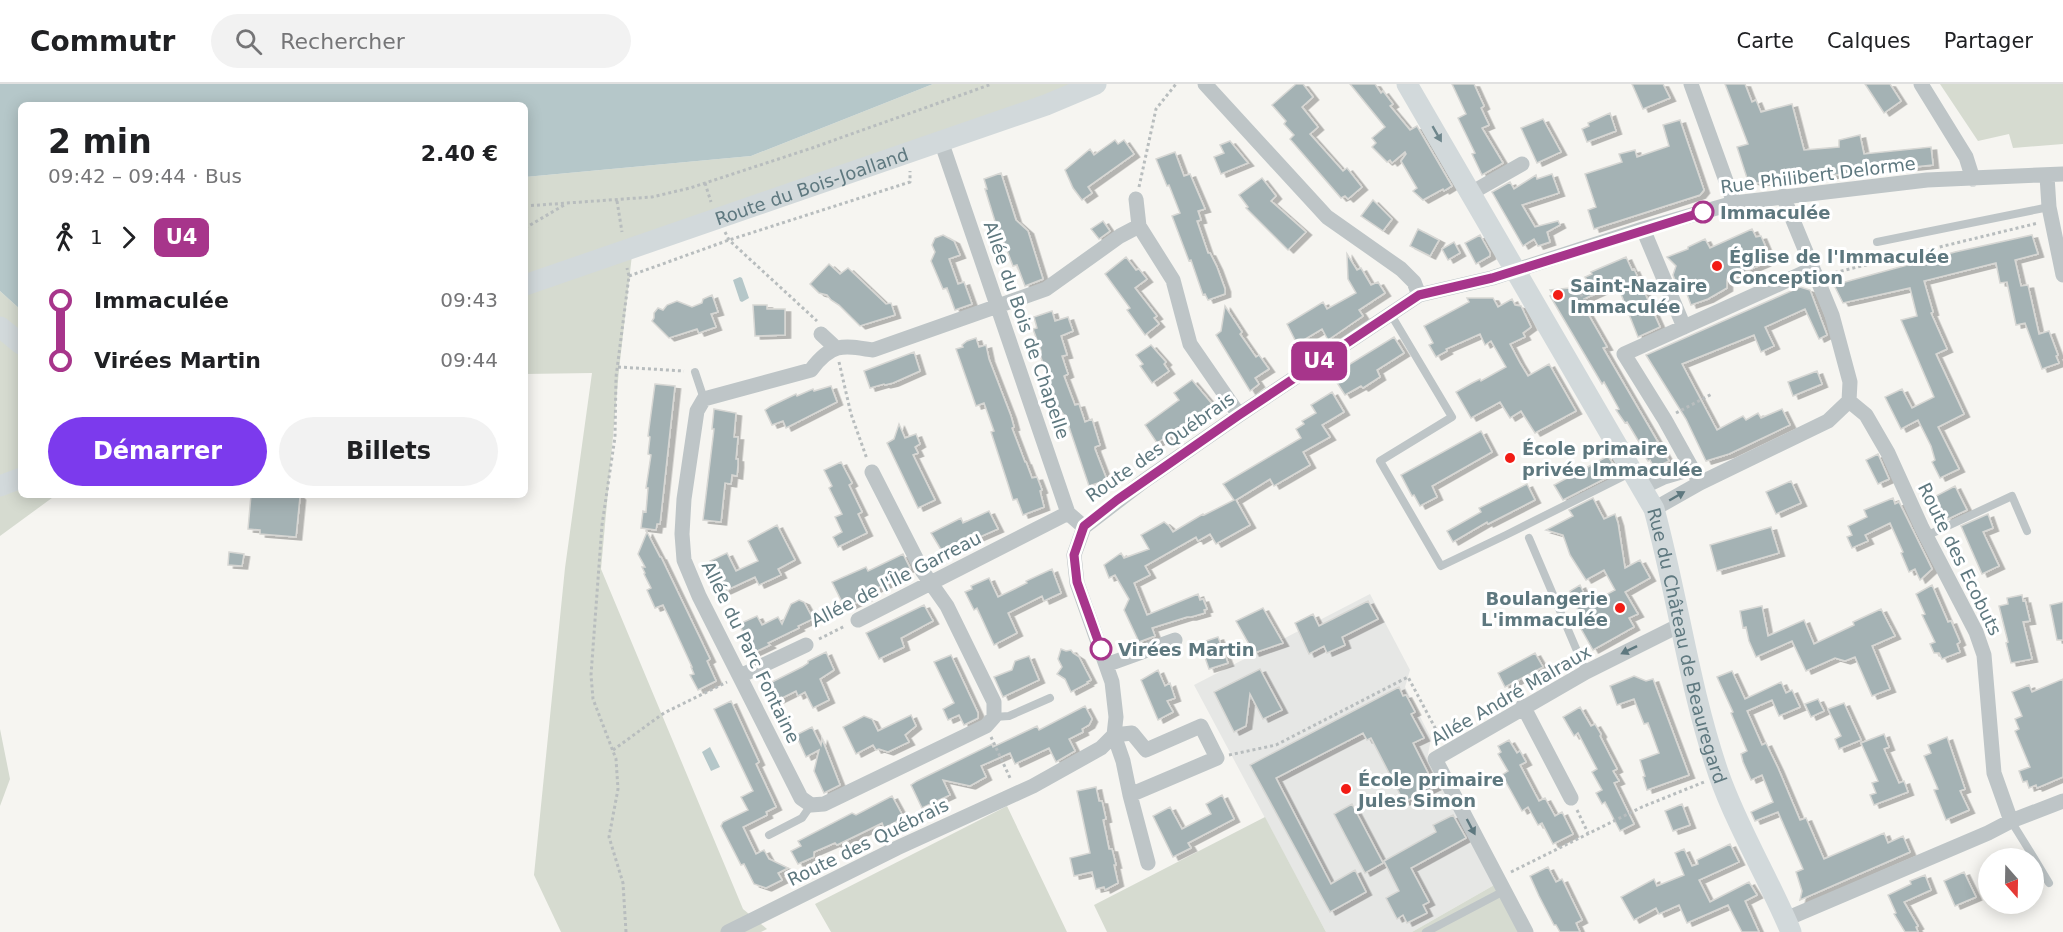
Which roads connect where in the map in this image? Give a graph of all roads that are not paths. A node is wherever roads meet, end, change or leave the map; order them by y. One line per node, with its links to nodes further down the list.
1 (1096, 84): 6 (street, Route du Bois-Joalland)
2 (1205, 84): 23 (street)
3 (1407, 84): 11 (street, Rue du Château de Beauregard, one-way to 11)
4 (1691, 84): 14 (street)
5 (1921, 84): 10 (street)
6 (941, 141): 22 (street, Route du Bois-Joalland); 24 (street, Allée du Bois de Chapelle)
7 (1522, 164): 11 (street)
8 (2063, 174): 9 (street, Rue Philibert Delorme)
9 (2047, 176): 10 (street, Rue Philibert Delorme); 15 (street)
10 (1974, 179): 12 (street, Rue Philibert Delorme)
11 (1471, 193): 19 (street, Rue du Château de Beauregard)
12 (1783, 196): 14 (street, Rue Philibert Delorme); 20 (street)
13 (1136, 198): 16 (street)
14 (1734, 203): 17 (street, Rue Philibert Delorme)
15 (2050, 213): 18 (lane); 21 (street)
16 (1139, 226): 24 (street); 34 (street)
17 (1643, 230): 19 (street, Rue Philibert Delorme); 27 (street)
18 (1877, 242)
19 (1517, 271): 23 (street, Route des Québrais); 38 (street, Rue du Château de Beauregard)
20 (1814, 274): 27 (street); 33 (street)
21 (2063, 275)
22 (528, 284)
23 (1419, 295): 25 (street, Route des Québrais)
24 (999, 307): 30 (street); 42 (street, Allée du Bois de Chapelle)
25 (1390, 314): 34 (street, Route des Québrais); 38 (lane)
26 (0, 327): 29 (street)
27 (1684, 327): 35 (street)
28 (821, 334): 30 (street)
29 (18, 342)
30 (835, 347): 32 (street)
31 (695, 372): 32 (lane)
32 (704, 399): 54 (street, Allée du Parc Fontaine)
33 (1849, 401): 39 (street); 45 (street, Route des Ecobuts)
34 (1239, 415): 43 (street, Route des Québrais)
35 (1691, 469): 38 (street); 39 (street)
36 (872, 472): 47 (street)
37 (18, 479): 40 (street)
38 (1638, 479): 41 (street, Rue du Château de Beauregard)
39 (1700, 483): 41 (street, one-way to 39)
40 (0, 486)
41 (1654, 509): 49 (street, Rue du Château de Beauregard)
42 (1068, 513): 43 (street); 47 (street, Allée de l'Île Garreau)
43 (1084, 526): 52 (street, Route des Québrais)
44 (2027, 531): 45 (lane)
45 (1926, 536): 65 (street, Route des Ecobuts)
46 (1528, 538): 53 (lane)
47 (932, 583): 48 (street, Allée de l'Île Garreau); 57 (street)
48 (858, 620)
49 (1682, 624): 53 (street, Allée André Malraux, one-way to 53); 72 (street, Rue du Château de Beauregard)
50 (1175, 640): 52 (street)
51 (806, 645): 54 (street, Allée de l'Île Garreau)
52 (1106, 665): 58 (street, Route des Québrais)
53 (1586, 672): 56 (street, Allée André Malraux)
54 (740, 676): 64 (street, Allée du Parc Fontaine)
55 (1050, 698): 57 (lane)
56 (1523, 706): 62 (street); 71 (street, Allée André Malraux, one-way to 71)
57 (990, 721): 64 (street)
58 (1114, 735): 59 (street); 60 (street); 73 (street, Route des Québrais)
59 (1146, 750): 60 (street); 61 (street)
60 (1124, 761): 61 (street)
61 (1130, 795): 68 (street)
62 (1571, 798)
63 (2063, 801): 65 (street)
64 (811, 805): 66 (lane)
65 (2011, 821): 67 (lane, Route des Ecobuts); 72 (street)
66 (769, 835)
67 (2028, 848)
68 (1148, 863)
69 (2044, 874): 70 (lane, Route des Ecobuts)
70 (2049, 882)
71 (1502, 885): 74 (lane); 75 (street, Allée André Malraux)
72 (1788, 926)
73 (728, 932)
74 (1426, 932)
75 (1527, 932)

